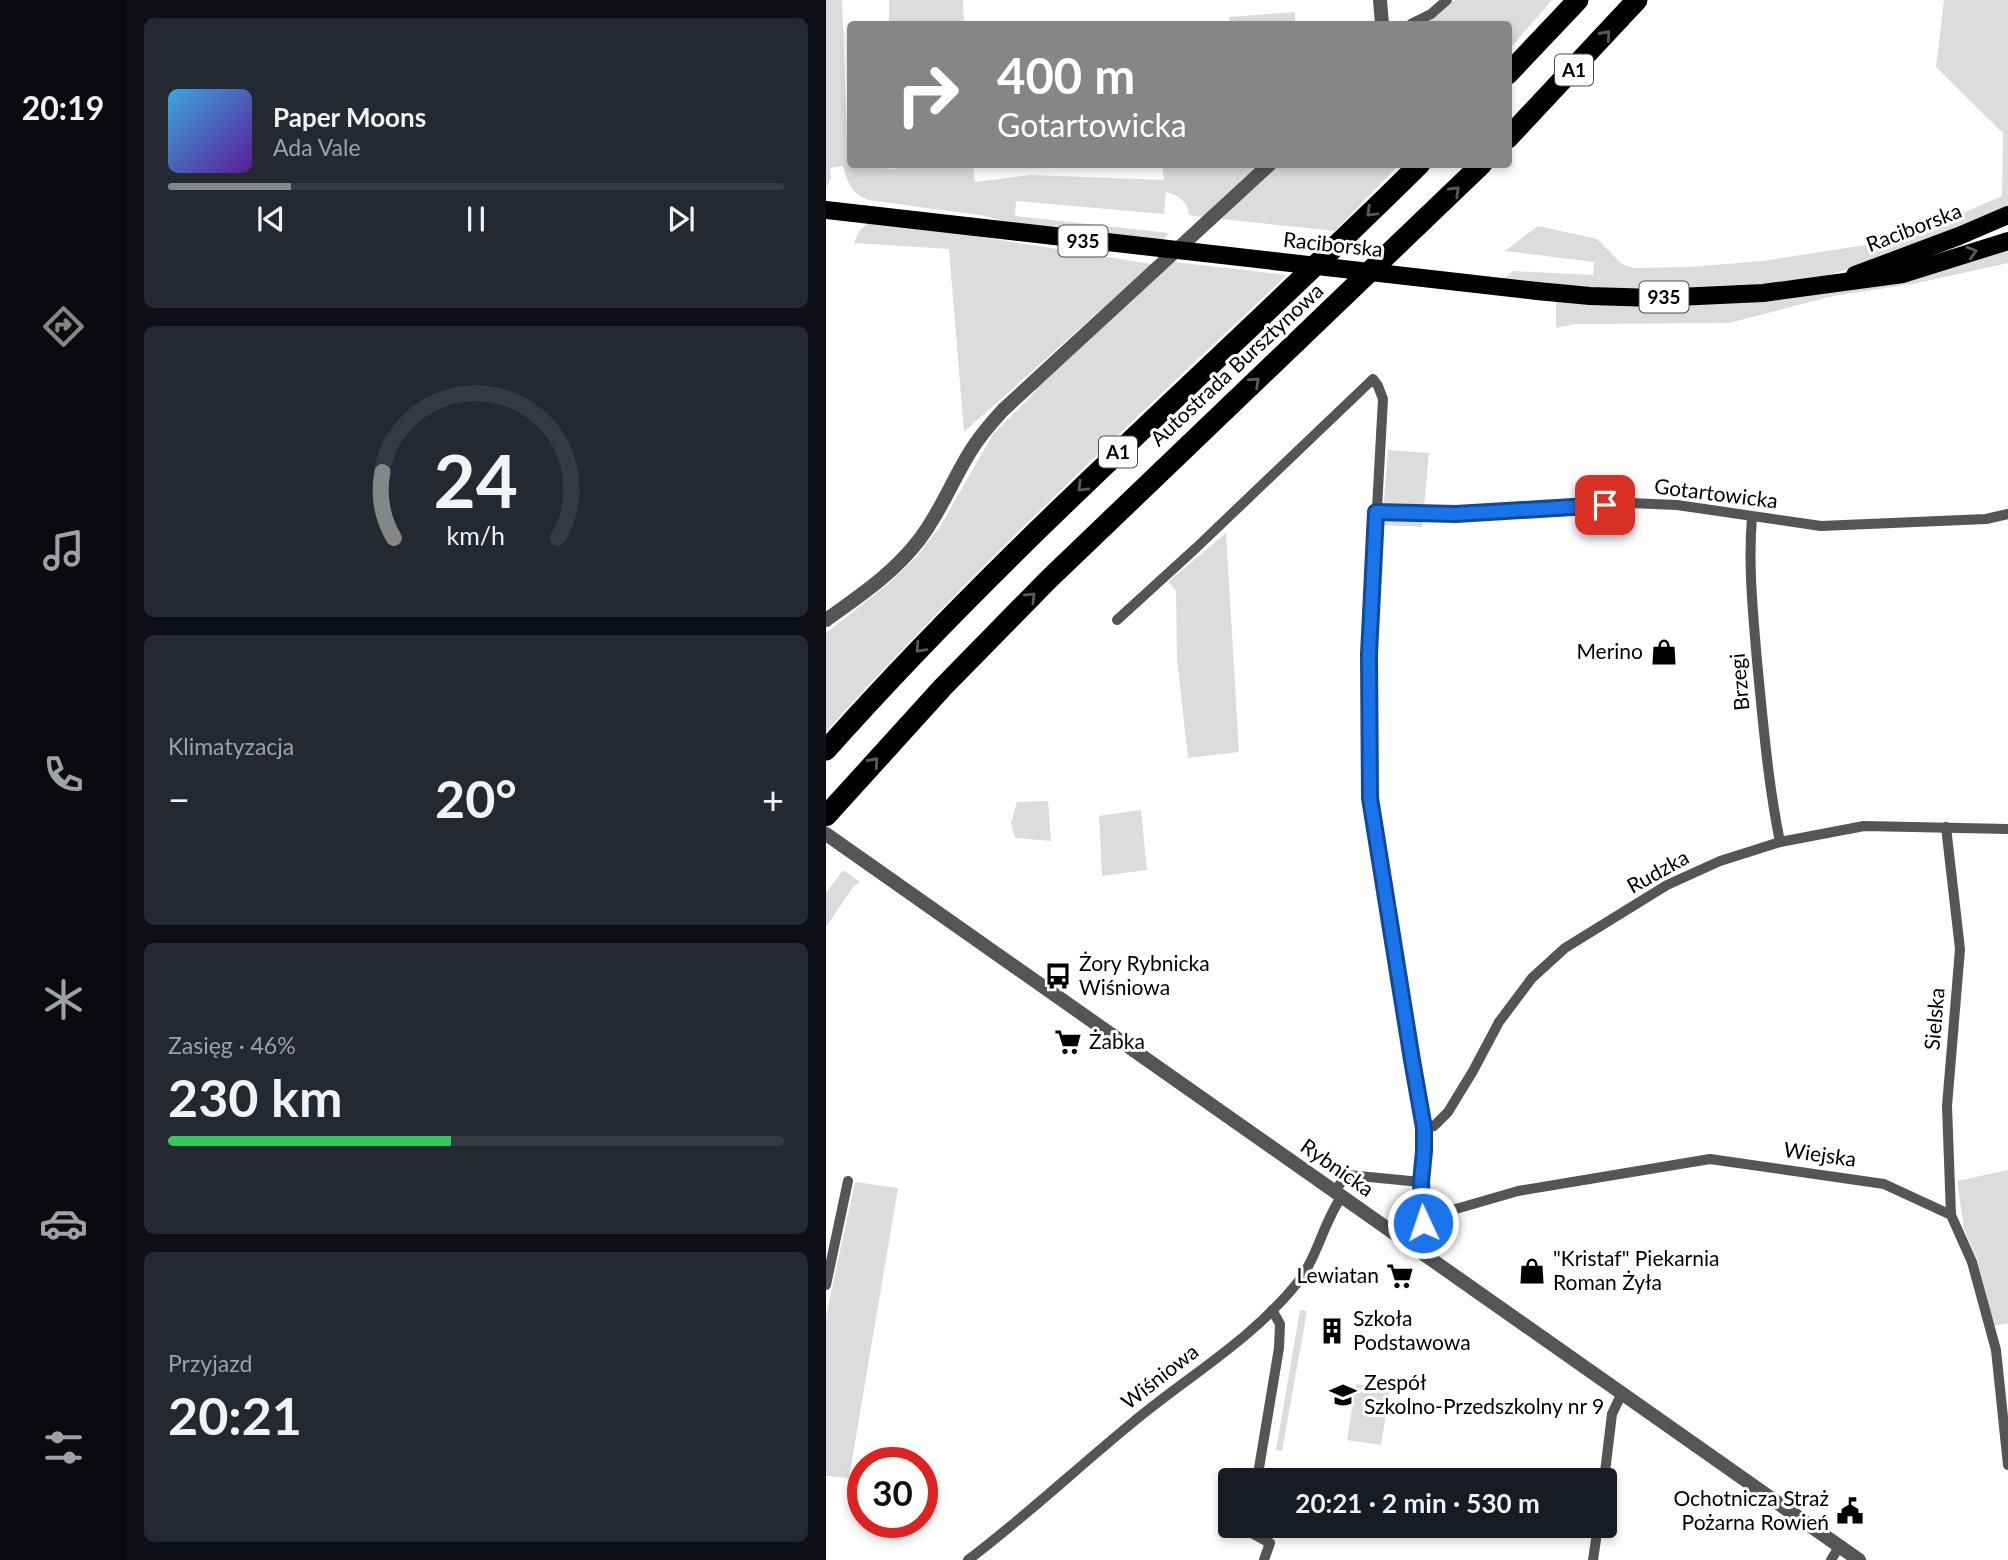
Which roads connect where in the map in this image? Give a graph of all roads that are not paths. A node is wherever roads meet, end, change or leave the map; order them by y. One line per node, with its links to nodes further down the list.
1 (1380, 0): 5 (street)
2 (1447, 0): 6 (street)
3 (1578, 0): 7 (highway, A1)
4 (1637, 0): 8 (highway, A1, one-way to 4)
5 (1381, 21)
6 (1416, 21)
7 (1512, 71)
8 (1512, 134)
9 (1266, 168): 19 (street)
10 (1416, 168): 21 (highway, Autostrada Bursztynowa / A1, one-way to 21)
11 (1478, 168): 22 (highway, Autostrada Bursztynowa / A1, one-way to 11)
12 (826, 210): 15 (main road, Raciborska / 935)
13 (2008, 215): 15 (main road, Raciborska / 935)
14 (2008, 241): 15 (main road, Raciborska / 935, one-way to 14)
15 (1836, 282)
16 (1376, 512): 18 (street, Gotartowicka); 20 (street); 27 (street)
17 (2008, 514): 18 (street, Gotartowicka)
18 (1752, 517): 26 (street, Brzegi)
19 (826, 620)
20 (1117, 620)
21 (826, 750)
22 (827, 815)
23 (1946, 827): 24 (street, Rudzka); 26 (street, Rudzka); 31 (street, Sielska)
24 (2008, 829)
25 (826, 834): 30 (street, Rybnicka)
26 (1780, 842): 27 (street, Rudzka)
27 (1424, 1128): 29 (street)
28 (848, 1181): 34 (street)
29 (1421, 1182): 30 (street); 32 (street)
30 (1338, 1194): 33 (street, Rybnicka); 35 (street, Wiśniowa)
31 (1951, 1215): 32 (street, Wiejska); 37 (street)
32 (1424, 1216): 33 (street)
33 (1411, 1245): 36 (street, Rybnicka)
34 (826, 1285)
35 (1272, 1310): 38 (street); 43 (street, Wiśniowa)
36 (1622, 1394): 39 (street); 42 (street, Rybnicka)
37 (2008, 1465)
38 (1258, 1468)
39 (1605, 1468)
40 (1261, 1538): 44 (street)
41 (1596, 1538): 45 (street)
42 (1839, 1547): 46 (street); 47 (street, Rybnicka)
43 (968, 1560)
44 (1264, 1560)
45 (1593, 1560)
46 (1831, 1560)
47 (1859, 1560)

